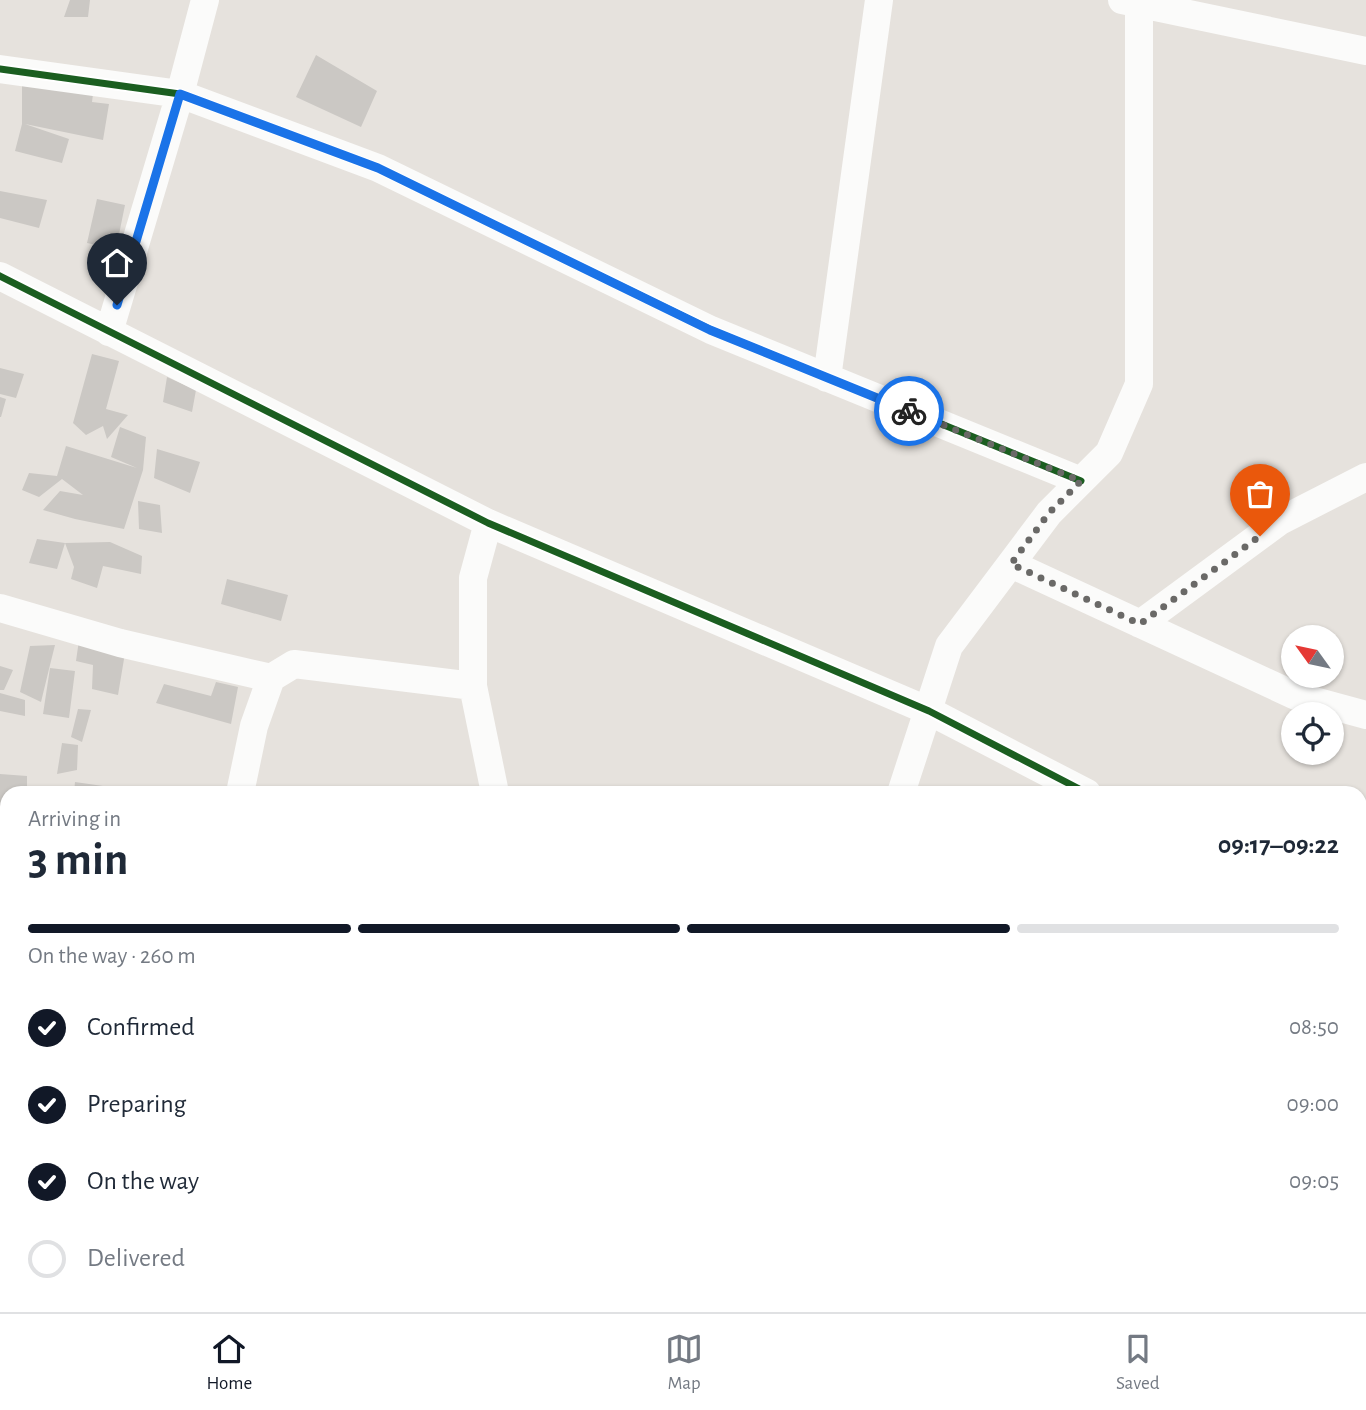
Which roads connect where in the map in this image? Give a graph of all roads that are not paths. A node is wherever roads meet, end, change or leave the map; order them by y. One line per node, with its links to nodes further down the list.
1 (205, 0): 6 (street)
2 (879, 0): 9 (street)
3 (1133, 1): 4 (street); 11 (street)
4 (1366, 51)
5 (0, 69): 6 (street)
6 (180, 94): 8 (street); 9 (street)
7 (0, 276): 8 (street)
8 (109, 331): 12 (street)
9 (827, 378): 11 (street)
10 (1366, 477): 15 (street)
11 (1081, 481): 13 (street)
12 (488, 523): 17 (street); 18 (street)
13 (1011, 564): 15 (street); 18 (street)
14 (0, 608): 16 (street)
15 (1140, 624): 19 (street)
16 (271, 678): 17 (street); 20 (street)
17 (473, 685): 21 (street)
18 (929, 711): 22 (street); 23 (street)
19 (1366, 715)
20 (241, 786)
21 (494, 786)
22 (903, 786)
23 (1074, 786)

